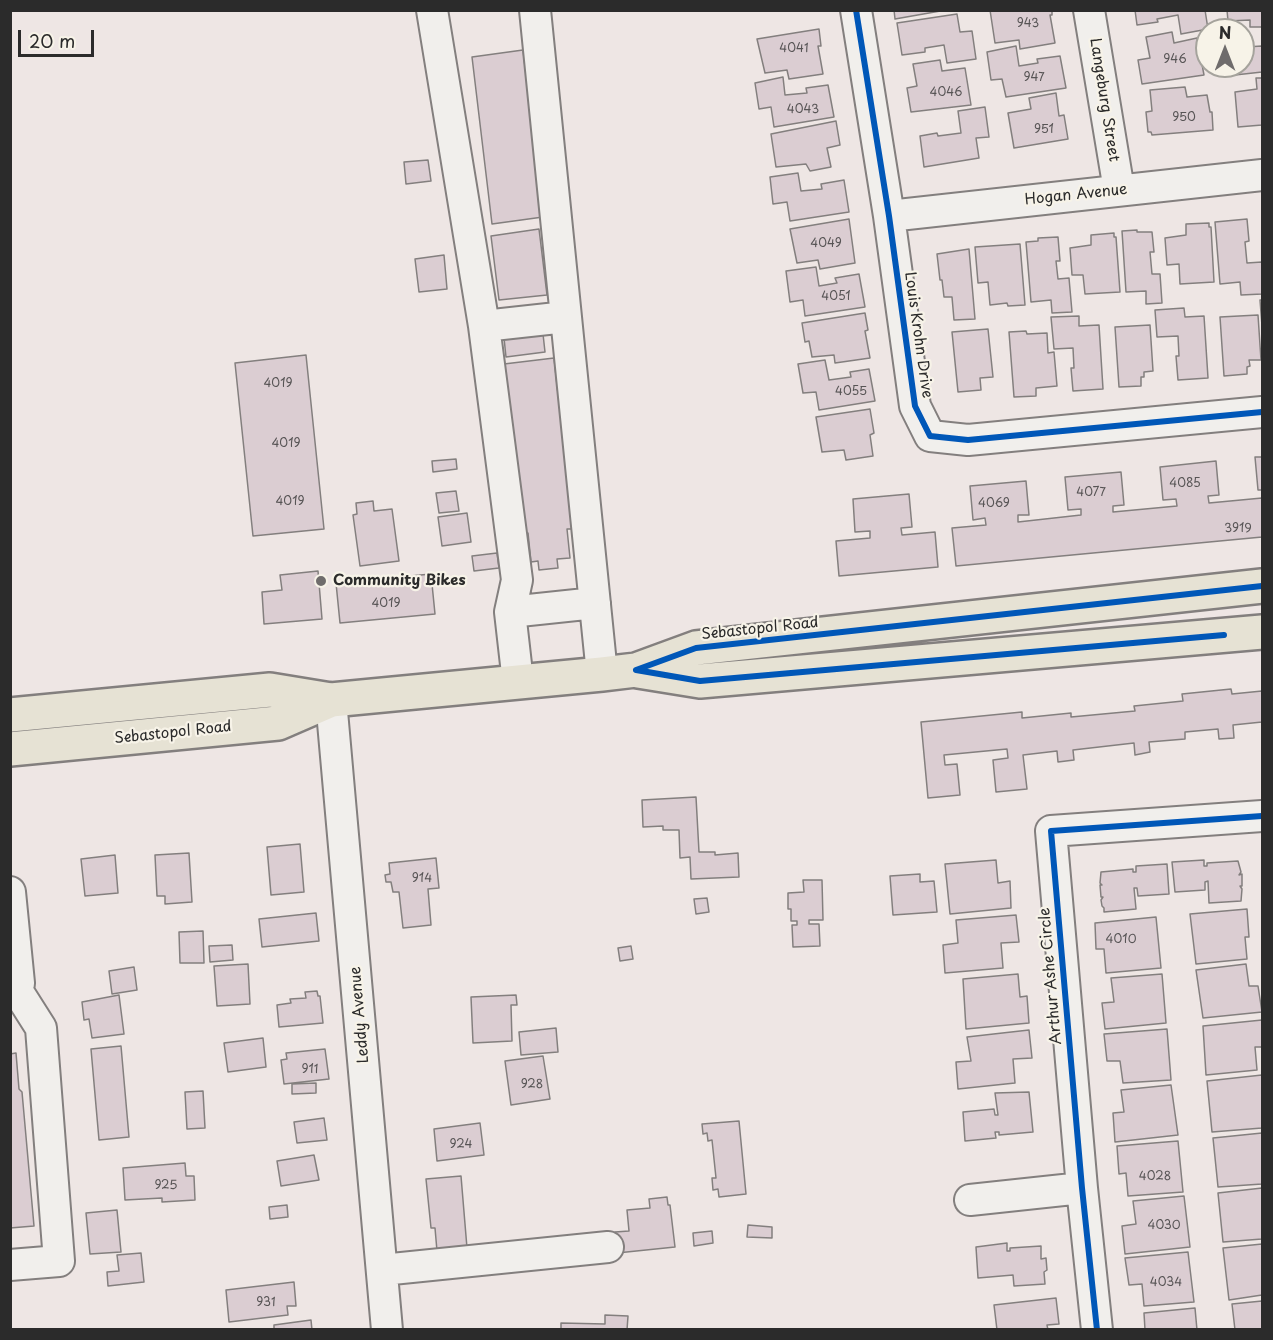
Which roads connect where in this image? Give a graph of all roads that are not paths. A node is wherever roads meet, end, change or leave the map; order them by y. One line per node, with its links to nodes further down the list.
1 (432, 10): 9 (street)
2 (535, 10): 8 (street)
3 (856, 10): 7 (street, Louis Krohn Drive)
4 (1089, 10): 6 (street, Langeburg Street)
5 (1263, 175): 6 (street, Hogan Avenue)
6 (1119, 190): 7 (street, Hogan Avenue)
7 (889, 216): 10 (street, Louis Krohn Drive)
8 (566, 317): 9 (street); 12 (street)
9 (484, 326): 13 (street)
10 (1263, 412)
11 (1263, 586): 15 (main road, Sebastopol Road)
12 (595, 603): 13 (street); 16 (street)
13 (510, 612): 17 (street)
14 (1263, 632): 15 (main road, Sebastopol Road)
15 (636, 670): 16 (main road, Sebastopol Road)
16 (602, 674): 17 (main road, Sebastopol Road)
17 (518, 682): 18 (main road, Sebastopol Road)
18 (331, 700): 19 (main road, Sebastopol Road); 20 (main road, Sebastopol Road); 28 (street, Leddy Avenue)
19 (10, 715)
20 (10, 749)
21 (1263, 816): 24 (street, Arthur Ashe Circle)
22 (10, 892): 23 (street)
23 (13, 988): 27 (street)
24 (1082, 1188): 25 (street); 30 (street, Arthur Ashe Circle)
25 (970, 1200)
26 (608, 1247): 28 (street)
27 (10, 1265)
28 (382, 1270): 29 (street, Leddy Avenue)
29 (387, 1329)
30 (1097, 1329)

